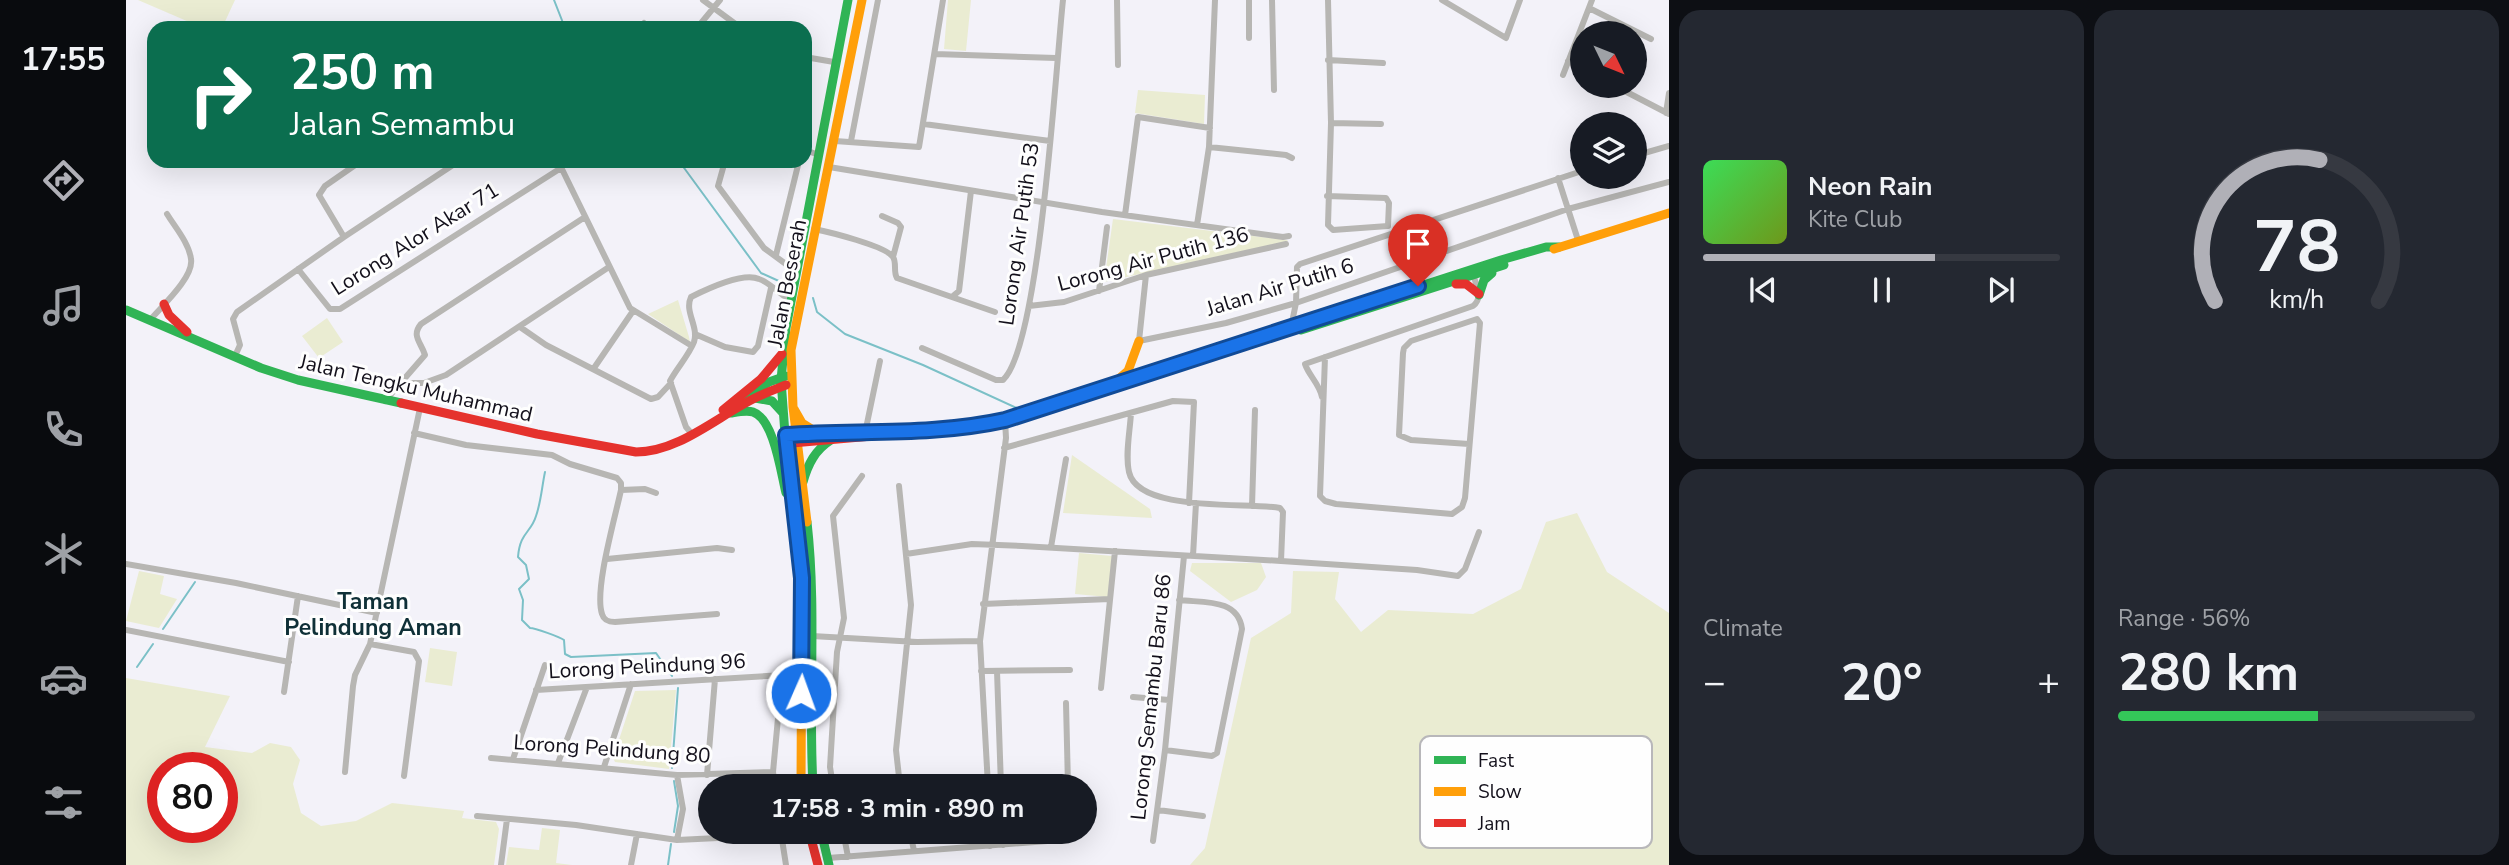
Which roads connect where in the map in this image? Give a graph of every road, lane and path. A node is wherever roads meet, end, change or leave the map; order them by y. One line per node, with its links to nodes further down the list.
1 (703, 0): 17 (street)
2 (720, 0): 17 (street)
3 (848, 0): 27 (main road, Jalan Beserah)
4 (862, 0): 39 (main road, Jalan Beserah)
5 (877, 0): 40 (street)
6 (943, 0): 22 (street)
7 (1063, 0): 24 (street, Lorong Air Putih 53)
8 (1117, 0): 29 (street)
9 (1215, 0): 38 (street)
10 (1249, 0): 20 (street)
11 (1272, 0): 31 (street)
12 (1328, 0): 25 (street)
13 (1441, 0): 14 (street)
14 (1520, 0)
15 (1592, 0): 16 (street)
16 (1589, 8): 21 (street); 26 (street)
17 (713, 9): 18 (street); 19 (street)
18 (703, 21)
19 (731, 21)
20 (1249, 38)
21 (1651, 39)
22 (936, 54): 24 (street); 36 (street)
23 (812, 58): 27 (street)
24 (1056, 58): 41 (street, Lorong Air Putih 53)
25 (1328, 60): 28 (street); 35 (street)
26 (1568, 61): 30 (street)
27 (834, 62): 46 (main road, Jalan Beserah)
28 (1383, 63)
29 (1118, 65)
30 (1563, 75)
31 (1274, 90)
32 (1669, 93): 34 (street)
33 (1639, 98): 34 (street)
34 (1667, 114)
35 (1331, 123): 37 (street); 59 (street)
36 (924, 124): 40 (street); 41 (street)
37 (1381, 124)
38 (1210, 128): 43 (street); 64 (street)
39 (835, 141): 40 (street); 48 (main road, Jalan Beserah)
40 (851, 141)
41 (1050, 141): 60 (street, Lorong Air Putih 53)
42 (1669, 146): 45 (street)
43 (1209, 147): 47 (street); 67 (street)
44 (812, 152): 46 (street)
45 (1647, 152)
46 (819, 155): 82 (main road, Jalan Beserah)
47 (1292, 158)
48 (829, 167): 58 (street); 71 (main road, Jalan Beserah)
49 (351, 168): 73 (street)
50 (448, 168): 73 (street)
51 (554, 168): 81 (street, Lorong Alor Akar 71)
52 (562, 168): 66 (street)
53 (722, 168): 77 (street)
54 (797, 168): 77 (street)
55 (1570, 174): 56 (street)
56 (1558, 178): 61 (street); 70 (street)
57 (1669, 182): 61 (street, Jalan Air Putih 6)
58 (971, 191): 60 (street); 89 (street)
59 (1327, 196): 68 (street); 68 (street)
60 (1044, 202): 64 (street); 93 (street, Lorong Air Putih 53)
61 (1568, 209): 74 (street); 91 (street, Jalan Air Putih 6)
62 (1669, 213): 74 (main road)
63 (167, 214): 92 (street)
64 (1125, 215): 67 (street)
65 (882, 216): 78 (street)
66 (585, 217): 80 (street); 112 (street)
67 (1197, 225): 72 (street)
68 (1388, 226): 70 (street)
69 (1107, 227): 87 (street)
70 (1412, 228): 91 (street)
71 (814, 229): 78 (street); 111 (main road, Jalan Beserah)
72 (1290, 236)
73 (344, 237): 81 (street)
74 (1578, 240): 76 (main road)
75 (1286, 244): 84 (street, Lorong Air Putih 136)
76 (1559, 247): 79 (main road); 83 (main road)
77 (776, 255): 82 (street)
78 (893, 257): 89 (street)
79 (1502, 266): 83 (main road); 88 (main road)
80 (609, 267): 95 (street); 98 (street)
81 (298, 269): 107 (street)
82 (794, 270): 90 (main road, Jalan Beserah)
83 (1470, 274): 85 (main road); 88 (street); 99 (main road)
84 (1146, 275): 87 (street, Lorong Air Putih 136); 103 (street)
85 (1446, 284): 88 (main road); 100 (main road)
86 (771, 288): 90 (street); 101 (street); 101 (street)
87 (1099, 291): 93 (street, Lorong Air Putih 136)
88 (1479, 295): 108 (street)
89 (953, 296): 96 (street)
90 (791, 301): 106 (main road, Jalan Beserah)
91 (1296, 303): 99 (street); 103 (street, Jalan Air Putih 6)
92 (164, 304): 97 (street); 102 (main road)
93 (1029, 306): 105 (street, Lorong Air Putih 53)
94 (126, 310): 97 (main road, Jalan Tengku Muhammad)
95 (633, 311): 104 (street); 110 (street)
96 (995, 312)
97 (151, 319): 102 (main road, Jalan Tengku Muhammad)
98 (520, 327): 110 (street); 112 (street)
99 (1291, 327): 100 (main road)
100 (1278, 333): 114 (main road)
101 (695, 334): 104 (street)
102 (195, 338): 107 (main road, Jalan Tengku Muhammad)
103 (1139, 341): 114 (main road)
104 (691, 346): 113 (street)
105 (922, 348)
106 (783, 354): 111 (main road, Jalan Beserah); 121 (main road)
107 (234, 356): 117 (main road, Jalan Tengku Muhammad)
108 (1325, 357): 116 (street); 116 (street)
109 (880, 361): 128 (street)
110 (594, 368): 113 (street)
111 (786, 380): 115 (main road, Jalan Tengku Muhammad); 118 (main road, Jalan Beserah); 121 (main road, Jalan Tengku Muhammad); 123 (main road, Jalan Beserah)
112 (401, 383): 117 (street)
113 (671, 383): 127 (street)
114 (1080, 397): 124 (main road)
115 (755, 398): 121 (main road, Jalan Tengku Muhammad); 123 (main road)
116 (1323, 398): 131 (street)
117 (385, 401): 119 (main road, Jalan Tengku Muhammad)
118 (792, 403): 126 (main road); 129 (main road, Jalan Beserah)
119 (419, 408): 125 (street); 127 (main road, Jalan Tengku Muhammad)
120 (1255, 410): 140 (street)
121 (727, 411): 127 (main road, Jalan Tengku Muhammad); 152 (main road)
122 (1131, 413): 132 (street); 139 (street); 139 (street)
123 (784, 416): 129 (main road, Jalan Beserah)
124 (1005, 420): 128 (main road); 132 (street)
125 (414, 433): 136 (street); 157 (street)
126 (818, 433): 128 (main road); 129 (main road)
127 (692, 434)
128 (865, 434): 130 (main road)
129 (791, 439): 130 (main road); 137 (main road, Jalan Beserah); 152 (main road, Jalan Beserah)
130 (831, 440): 137 (main road)
131 (1469, 444): 131 (street)
132 (1004, 449): 142 (street)
133 (1066, 459): 143 (street)
134 (862, 477): 161 (street)
135 (899, 486): 146 (street)
136 (621, 490): 138 (street); 149 (street)
137 (801, 492): 160 (main road, Jalan Beserah)
138 (656, 493)
139 (1193, 503): 140 (street); 148 (street)
140 (1252, 506): 150 (street)
141 (1479, 532): 150 (street)
142 (991, 545): 143 (street); 146 (street); 156 (street)
143 (1051, 547): 145 (street)
144 (732, 550): 149 (street)
145 (1115, 551): 147 (street); 154 (street)
146 (906, 554): 163 (street)
147 (1184, 556): 148 (street); 155 (street, Lorong Semambu Baru 86)
148 (1193, 556): 150 (street)
149 (607, 559): 158 (street)
150 (1281, 561)
151 (126, 564): 153 (street)
152 (802, 578): 170 (main road, Jalan Beserah)
153 (298, 596): 157 (street); 165 (street)
154 (1110, 598): 156 (street); 175 (street)
155 (1179, 600): 179 (street, Lorong Semambu Baru 86); 181 (street)
156 (984, 604): 162 (street)
157 (377, 613): 164 (street)
158 (717, 614)
159 (126, 630): 165 (street)
160 (812, 636): 161 (street); 191 (main road, Jalan Beserah)
161 (841, 638): 163 (street); 192 (street)
162 (980, 640): 163 (street); 168 (street)
163 (908, 641): 193 (street)
164 (370, 644): 186 (street); 199 (street)
165 (289, 662): 177 (street)
166 (545, 664): 176 (street)
167 (1070, 670): 169 (street)
168 (981, 671): 169 (street); 194 (street)
169 (997, 671): 195 (street)
170 (801, 674): 171 (street, Lorong Pelindung 96); 190 (main road, Jalan Beserah)
171 (782, 675): 172 (street, Lorong Pelindung 96); 187 (street)
172 (715, 679): 173 (street, Lorong Pelindung 96); 188 (street)
173 (631, 684): 174 (street, Lorong Pelindung 96); 185 (street)
174 (587, 687): 176 (street, Lorong Pelindung 96); 184 (street)
175 (1101, 688)
176 (536, 690): 183 (street)
177 (284, 692)
178 (1133, 697): 179 (street)
179 (1169, 700): 181 (street, Lorong Semambu Baru 86)
180 (1066, 703): 196 (street)
181 (1165, 750): 200 (street, Lorong Semambu Baru 86)
182 (491, 758): 183 (street, Lorong Pelindung 80)
183 (513, 759): 184 (street, Lorong Pelindung 80)
184 (558, 763): 185 (street, Lorong Pelindung 80)
185 (604, 767): 197 (street, Lorong Pelindung 80)
186 (345, 772)
187 (773, 772): 189 (street, Lorong Pelindung 80)
188 (707, 774)
189 (729, 774)
190 (801, 774)
191 (812, 774)
192 (831, 774)
193 (899, 774)
194 (987, 774)
195 (1001, 774)
196 (1068, 774)
197 (677, 775): 198 (street, Lorong Pelindung 80); 206 (street)
198 (698, 775)
199 (404, 776)
200 (1158, 810): 202 (street); 207 (street, Lorong Semambu Baru 86)
201 (477, 816): 203 (street)
202 (1203, 816)
203 (507, 819): 204 (street); 219 (street)
204 (637, 834): 206 (street); 220 (street)
205 (698, 838): 206 (street)
206 (677, 839)
207 (1153, 841)
208 (783, 844): 221 (street)
209 (812, 844): 222 (main road)
210 (824, 844): 218 (main road)
211 (846, 844): 217 (street)
212 (912, 844): 216 (street)
213 (1015, 844): 214 (street)
214 (1003, 845): 215 (street)
215 (990, 846): 216 (street)
216 (914, 851): 217 (street)
217 (848, 856): 218 (street)
218 (828, 862)
219 (501, 865)
220 (631, 865)
221 (786, 865)
222 (818, 865)

